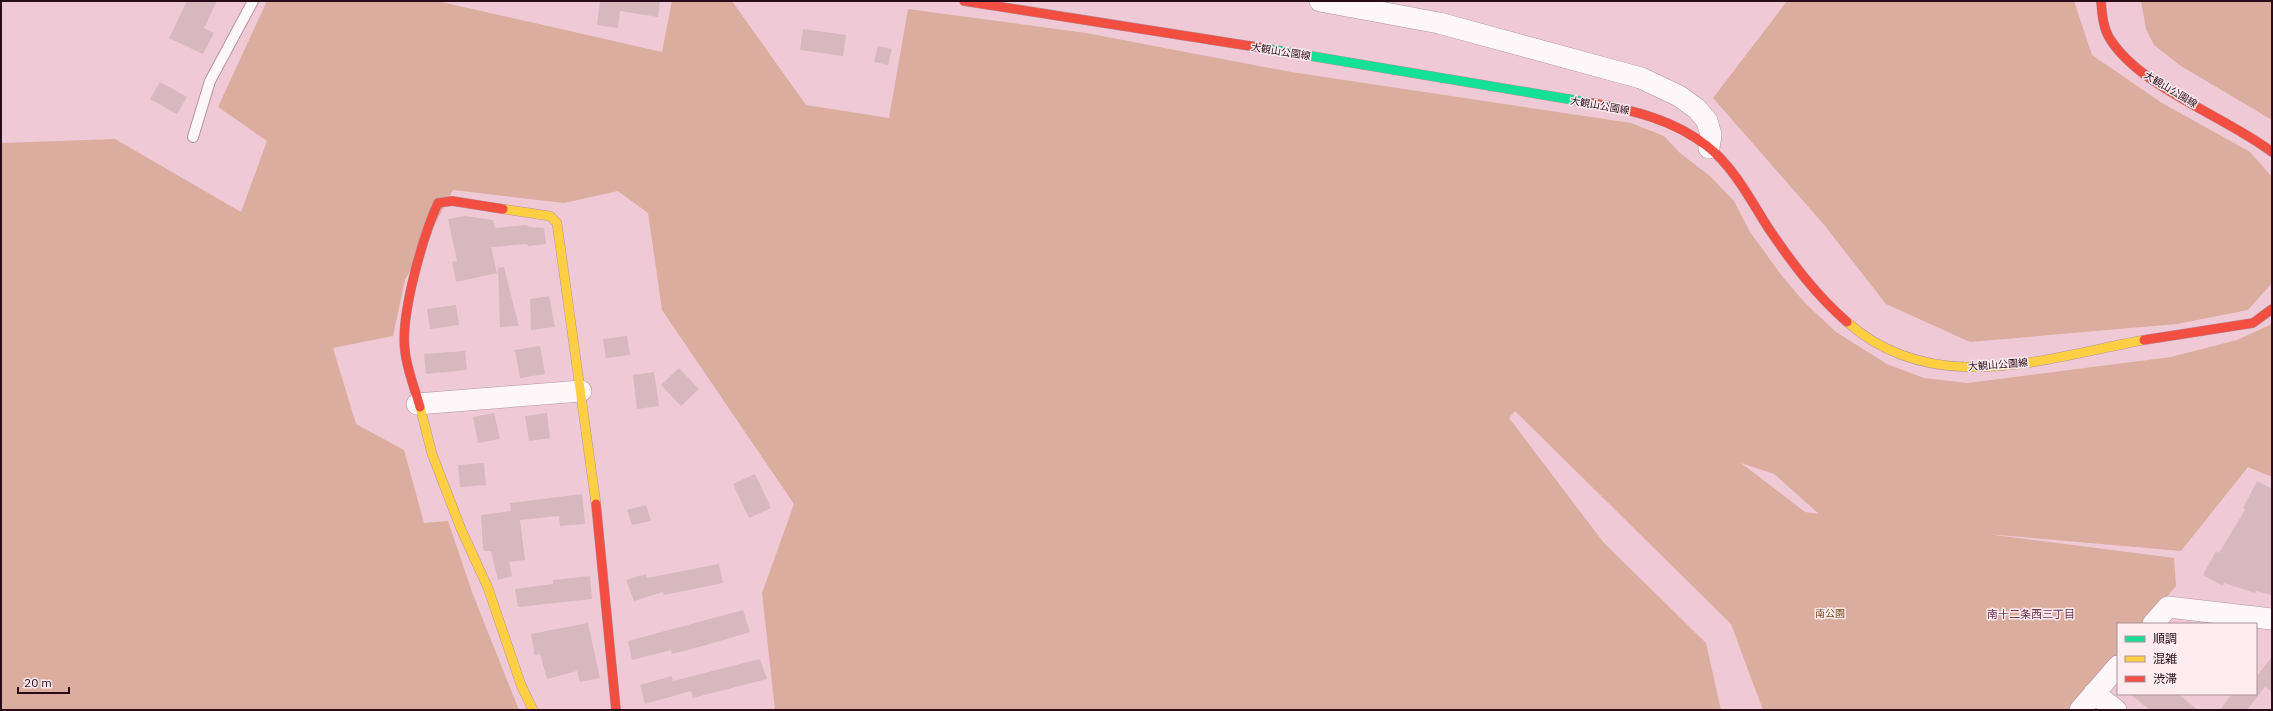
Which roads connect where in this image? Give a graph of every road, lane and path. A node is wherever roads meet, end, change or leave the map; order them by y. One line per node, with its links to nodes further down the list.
1 (253, 1): 5 (lane)
2 (964, 1): 6 (main road, 大観山公園線)
3 (1320, 1): 6 (street)
4 (2101, 1): 7 (main road, 大観山公園線)
5 (193, 137)
6 (1709, 148): 8 (main road, 大観山公園線)
7 (2272, 152)
8 (2272, 309)
9 (581, 391): 10 (street); 10 (main road); 16 (main road)
10 (417, 404): 15 (main road)
11 (2272, 619): 12 (street)
12 (2155, 623)
13 (2117, 667): 14 (street)
14 (2094, 693): 17 (street); 18 (street)
15 (533, 710)
16 (616, 710)
17 (2080, 710)
18 (2116, 710)

